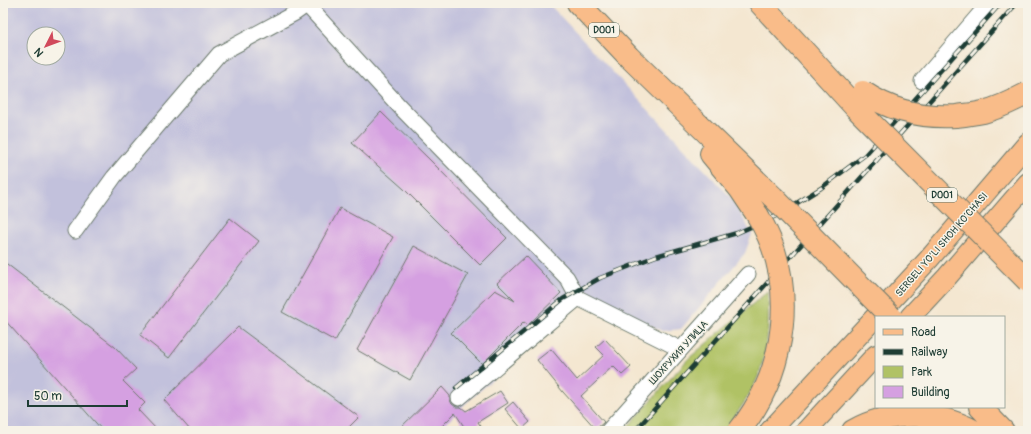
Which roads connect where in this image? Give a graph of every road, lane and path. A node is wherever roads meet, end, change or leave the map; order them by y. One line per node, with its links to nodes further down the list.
1 (578, 3): 6 (highway, D001)
2 (760, 3): 9 (highway, D001)
3 (771, 3): 9 (highway)
4 (989, 3): 7 (street)
5 (308, 4): 12 (street); 15 (street)
6 (629, 57): 17 (highway, D001, bridge); 25 (highway, bridge)
7 (922, 81)
8 (1028, 93): 9 (highway, bridge)
9 (860, 100): 14 (highway, D001, bridge)
10 (1028, 143): 16 (main road, SERGELI YO‘LI SHOH KO‘CHASI)
11 (1028, 183): 18 (main road)
12 (75, 231)
13 (748, 274): 20 (street, ШОХРУХИЯ УЛИЦА)
14 (1028, 282)
15 (578, 298): 20 (street); 22 (street)
16 (876, 316)
17 (890, 316)
18 (911, 316)
19 (875, 317): 26 (main road, SERGELI YO‘LI SHOH KO‘CHASI)
20 (680, 349): 24 (street, ШОХРУХИЯ УЛИЦА)
21 (875, 355): 27 (main road)
22 (459, 398)
23 (981, 408): 30 (highway)
24 (608, 431)
25 (739, 431)
26 (770, 431)
27 (806, 431)
28 (853, 431): 29 (highway)
29 (974, 431)
30 (1003, 431)

